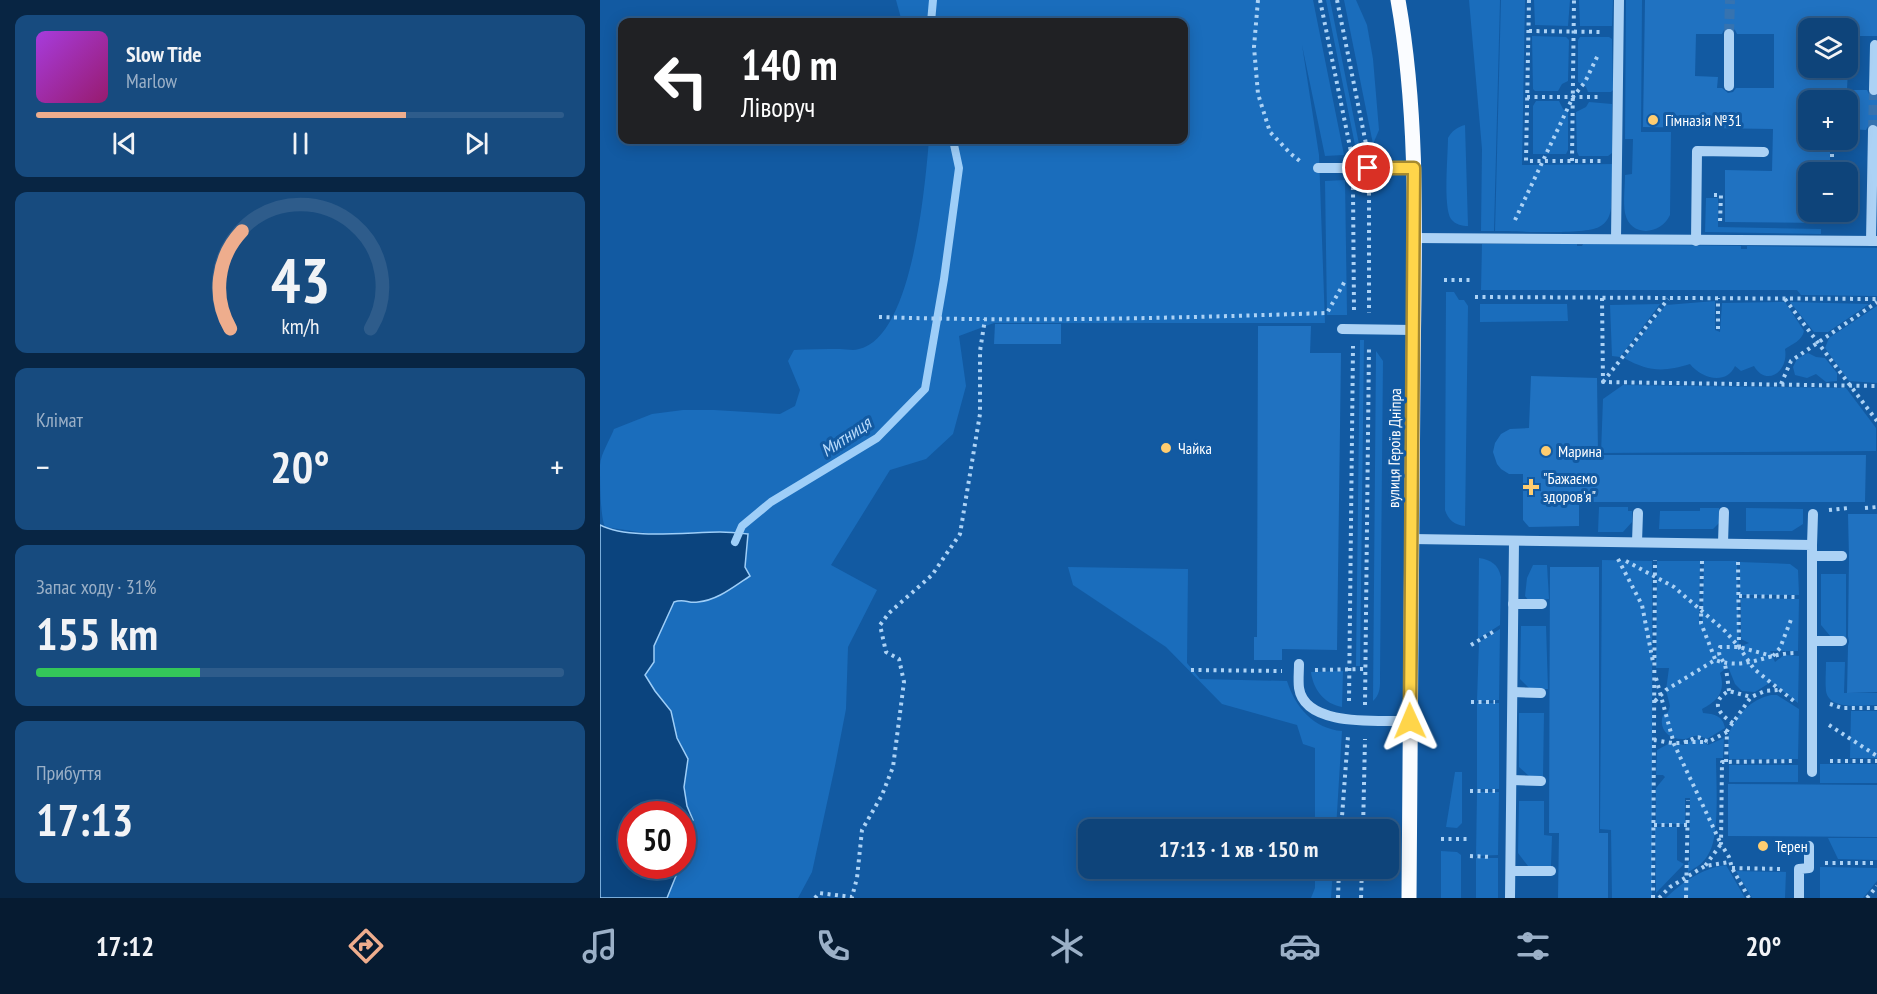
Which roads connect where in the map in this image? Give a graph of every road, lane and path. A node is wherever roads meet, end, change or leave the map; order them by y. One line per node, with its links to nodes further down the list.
1 (1258, 0): 26 (path)
2 (1320, 0): 22 (path)
3 (1337, 0): 20 (path)
4 (1398, 0): 27 (main road, вулиця Героїв Дніпра)
5 (1529, 0): 8 (path)
6 (1574, 0): 9 (path)
7 (1619, 0): 18 (lane)
8 (1528, 31): 9 (path); 16 (path)
9 (1574, 32): 11 (path); 17 (path)
10 (1730, 34): 14 (lane)
11 (1604, 42)
12 (1875, 45): 15 (lane)
13 (1599, 52): 17 (path)
14 (1729, 86)
15 (1874, 90)
16 (1527, 97): 17 (path); 23 (path)
17 (1573, 97): 18 (path); 23 (path); 24 (path)
18 (1618, 97): 25 (lane)
19 (1873, 130): 36 (lane)
20 (1368, 152)
21 (1764, 152): 30 (lane)
22 (1351, 155)
23 (1542, 160): 24 (path); 33 (path)
24 (1572, 161): 25 (path)
25 (1617, 161): 34 (lane)
26 (1318, 168): 27 (lane)
27 (1414, 168): 32 (main road, вулиця Героїв Дніпра)
28 (1352, 180): 47 (path)
29 (1369, 182): 46 (path)
30 (1696, 194): 31 (path); 35 (lane)
31 (1720, 226)
32 (1415, 238): 33 (lane); 52 (main road, вулиця Героїв Дніпра)
33 (1494, 238): 34 (lane)
34 (1616, 239): 35 (lane)
35 (1696, 241): 36 (lane)
36 (1874, 241)
37 (1444, 280): 38 (path)
38 (1474, 280)
39 (1345, 281): 49 (path)
40 (1475, 297): 41 (path)
41 (1602, 298): 42 (path); 56 (path)
42 (1669, 298): 43 (path); 56 (path)
43 (1718, 298): 44 (path); 51 (path)
44 (1785, 299): 45 (path); 55 (path)
45 (1877, 301): 55 (path)
46 (1369, 313)
47 (1354, 315)
48 (879, 317): 49 (path)
49 (985, 318): 153 (path)
50 (1342, 329): 52 (lane)
51 (1718, 329)
52 (1413, 330): 66 (main road, вулиця Героїв Дніпра)
53 (1354, 340): 95 (path)
54 (1369, 342): 96 (path)
55 (1818, 343): 57 (path); 58 (path)
56 (1603, 382): 57 (path)
57 (1781, 384): 58 (path)
58 (1849, 385): 59 (path); 60 (path)
59 (1877, 386)
60 (1877, 421)
61 (1877, 507): 62 (path)
62 (1865, 508)
63 (1724, 512): 70 (lane)
64 (1638, 513): 68 (lane)
65 (1813, 514): 71 (lane)
66 (1412, 539): 67 (lane); 115 (main road, вулиця Героїв Дніпра)
67 (1514, 541): 68 (lane); 79 (lane)
68 (1637, 542): 69 (lane)
69 (1655, 542): 70 (lane); 75 (path)
70 (1723, 543): 71 (lane)
71 (1812, 550): 72 (lane); 85 (lane)
72 (1842, 555)
73 (1702, 558): 82 (path)
74 (1738, 558): 76 (path)
75 (1655, 577): 82 (path); 100 (path); 100 (path)
76 (1739, 596): 77 (path); 88 (path)
77 (1797, 597): 78 (path); 81 (path)
78 (1803, 597)
79 (1513, 604): 80 (lane); 103 (lane)
80 (1542, 604)
81 (1795, 604)
82 (1701, 611): 88 (path); 91 (path)
83 (1793, 613): 90 (path)
84 (1502, 626): 87 (path)
85 (1812, 641): 86 (lane); 114 (lane)
86 (1842, 641)
87 (1471, 645)
88 (1739, 647): 90 (path); 92 (path); 93 (path)
89 (1803, 653): 90 (path)
90 (1773, 656): 93 (path)
91 (1715, 660): 92 (path); 105 (path)
92 (1724, 663): 93 (path); 102 (path)
93 (1749, 663): 101 (path)
94 (1299, 664): 115 (lane)
95 (1350, 669): 96 (path); 98 (path); 111 (path)
96 (1366, 669): 112 (path)
97 (1191, 670): 99 (path)
98 (1311, 670)
99 (1286, 671)
100 (1655, 671): 105 (path); 110 (path)
101 (1778, 690): 106 (path); 114 (path)
102 (1729, 691): 106 (path); 116 (path)
103 (1513, 692): 104 (lane); 126 (lane)
104 (1541, 693)
105 (1661, 695): 110 (path); 121 (path)
106 (1751, 697): 116 (path)
107 (1827, 699): 113 (path)
108 (1471, 702): 109 (path)
109 (1502, 702)
110 (1654, 702): 120 (path)
111 (1349, 707)
112 (1365, 707)
113 (1877, 708)
114 (1812, 713): 122 (path); 125 (lane)
115 (1410, 721): 156 (main road, вулиця Героїв Дніпра)
116 (1733, 723): 117 (path)
117 (1727, 731): 121 (path); 124 (path)
118 (1348, 732): 131 (path)
119 (1365, 739): 132 (path)
120 (1654, 740): 121 (path); 133 (path)
121 (1673, 742): 137 (path)
122 (1877, 756)
123 (1877, 761): 125 (path)
124 (1726, 762): 125 (path); 137 (path)
125 (1812, 766)
126 (1512, 780): 127 (lane); 147 (lane)
127 (1541, 781)
128 (1470, 791): 129 (path)
129 (1502, 791)
130 (1688, 800): 134 (path)
131 (1342, 819)
132 (1363, 819)
133 (1654, 825): 134 (path); 158 (path)
134 (1687, 825): 149 (path)
135 (1441, 839): 136 (path)
136 (1470, 839)
137 (1720, 844): 141 (path); 144 (path)
138 (1809, 846): 142 (lane)
139 (1470, 856): 140 (path)
140 (1502, 857)
141 (1730, 862): 144 (path); 145 (path)
142 (1810, 862): 143 (path); 146 (lane)
143 (1877, 863)
144 (1705, 866): 149 (path)
145 (1732, 868): 146 (path); 161 (path)
146 (1799, 869): 162 (lane)
147 (1511, 871): 148 (lane); 157 (lane)
148 (1551, 871)
149 (1686, 878): 159 (path); 160 (path)
150 (1339, 879): 154 (path)
151 (1362, 879): 155 (path)
152 (1877, 886): 163 (path)
153 (815, 898)
154 (1338, 898)
155 (1361, 898)
156 (1409, 898)
157 (1510, 898)
158 (1653, 898)
159 (1659, 898)
160 (1686, 898)
161 (1749, 898)
162 (1799, 898)
163 (1867, 898)

